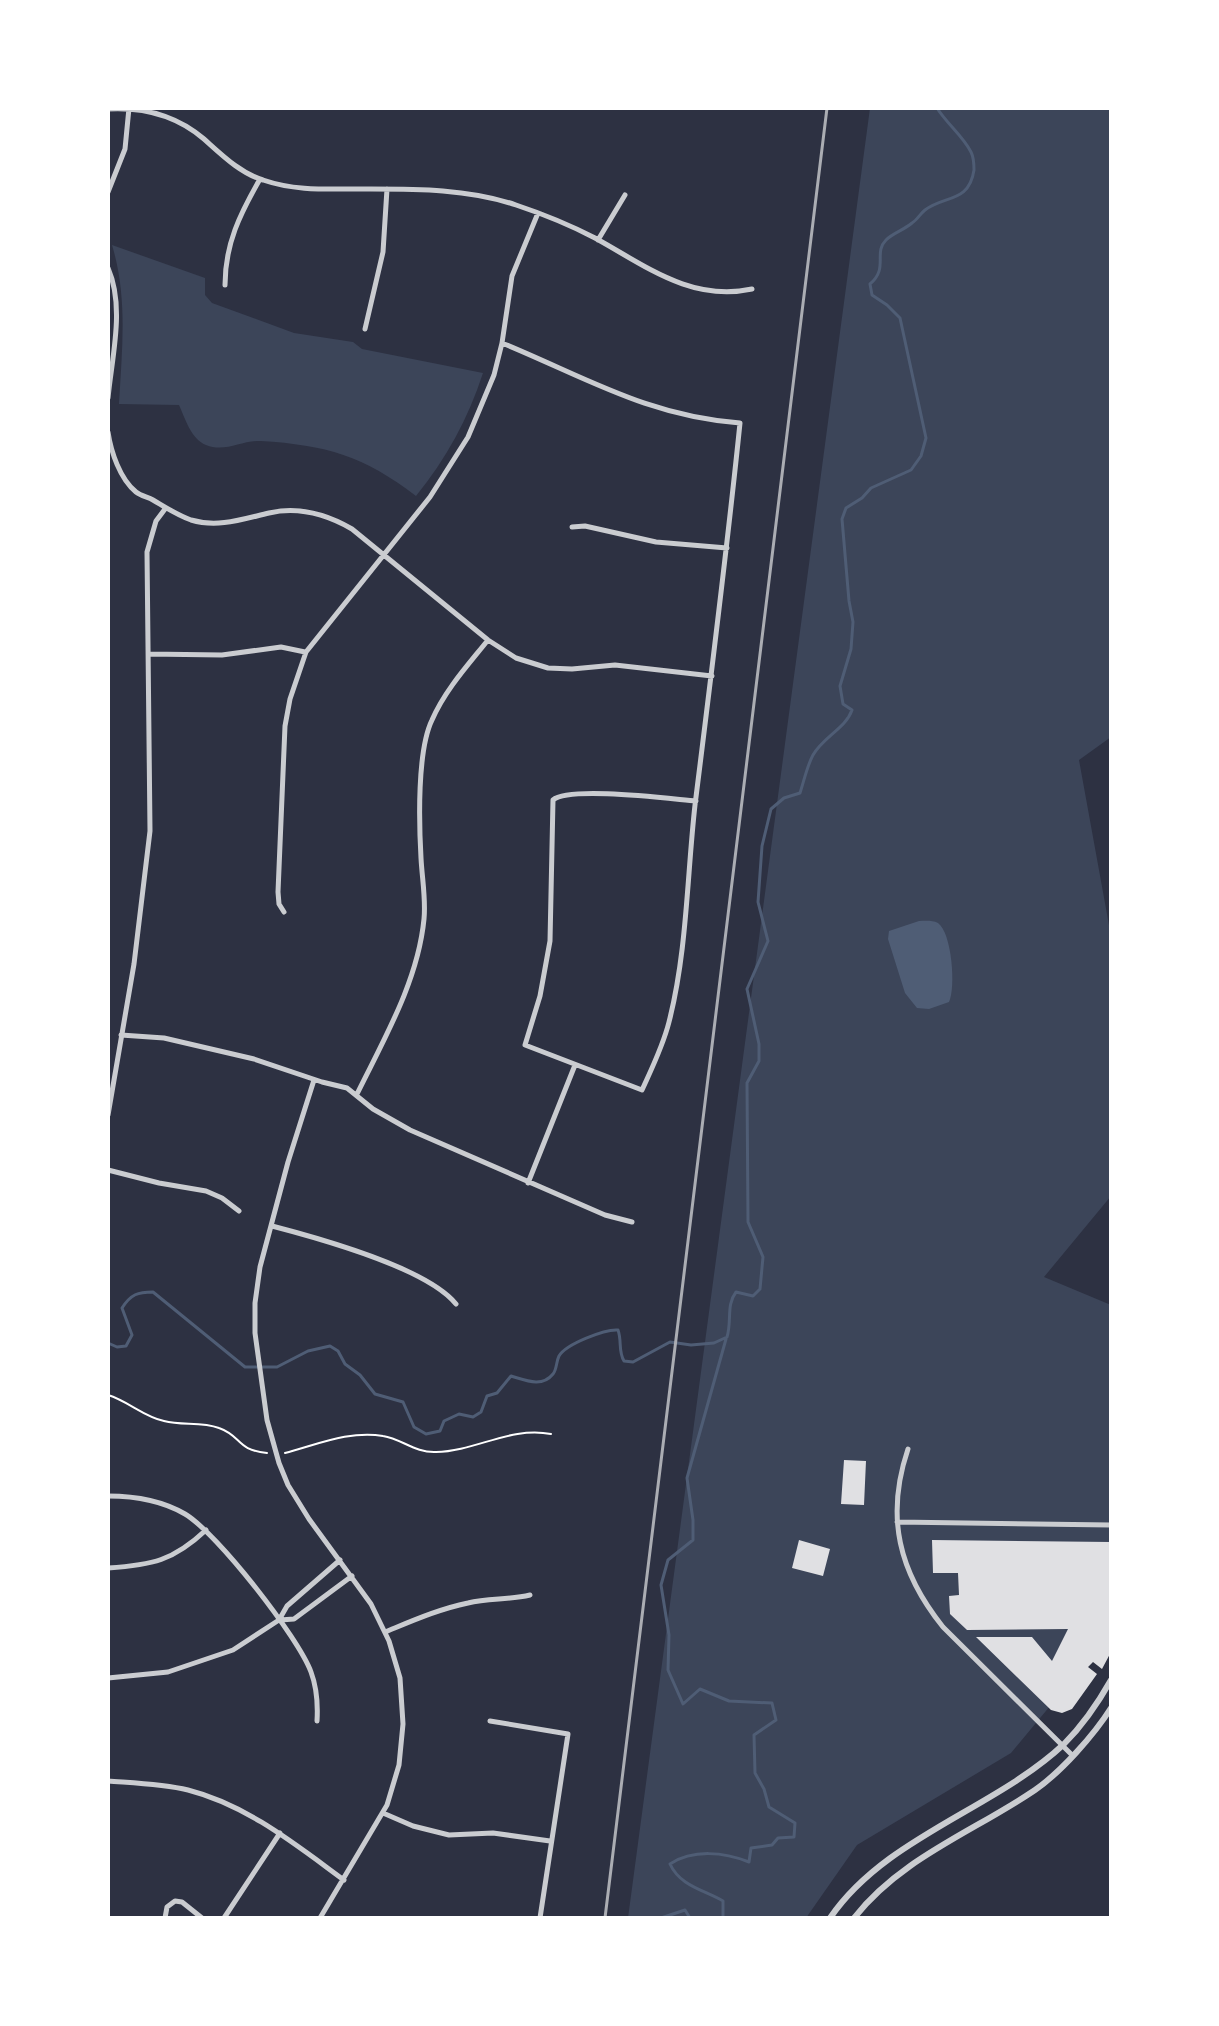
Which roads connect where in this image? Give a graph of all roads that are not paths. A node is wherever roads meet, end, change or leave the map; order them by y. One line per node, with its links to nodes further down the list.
1 (129, 108): 2 (street); 3 (street); 5 (street)
2 (108, 109)
3 (260, 179): 4 (street); 10 (street)
4 (387, 189): 7 (street); 12 (street)
5 (108, 192)
6 (625, 195): 8 (street)
7 (538, 213): 8 (street); 13 (street)
8 (598, 240): 11 (street)
9 (108, 268): 14 (street)
10 (225, 285)
11 (752, 289)
12 (365, 329)
13 (502, 343): 18 (street); 19 (street)
14 (108, 398)
15 (108, 432): 16 (street)
16 (165, 509): 19 (street); 22 (street)
17 (572, 527): 18 (street)
18 (727, 548): 23 (street)
19 (383, 555): 20 (street); 21 (street)
20 (488, 640): 23 (street); 29 (street)
21 (306, 652): 22 (street); 25 (street)
22 (148, 654): 26 (street)
23 (712, 676): 24 (street)
24 (696, 801): 27 (street); 27 (street)
25 (284, 912)
26 (121, 1035): 28 (street); 30 (street)
27 (575, 1065): 32 (street)
28 (314, 1080): 29 (street); 35 (street)
29 (357, 1094): 32 (street)
30 (108, 1115)
31 (108, 1170): 33 (street)
32 (528, 1183): 34 (street)
33 (239, 1211)
34 (632, 1222)
35 (272, 1226): 36 (street); 42 (street)
36 (456, 1304)
37 (908, 1449): 39 (street)
38 (108, 1496): 41 (street)
39 (897, 1522): 40 (street); 53 (street)
40 (1111, 1525)
41 (206, 1530): 43 (street); 46 (street)
42 (340, 1560): 44 (street); 46 (street)
43 (108, 1568)
44 (352, 1576): 46 (street); 47 (street)
45 (530, 1595): 47 (street)
46 (279, 1620): 48 (street); 51 (street)
47 (385, 1632): 56 (street)
48 (108, 1678)
49 (1111, 1680): 53 (street)
50 (1111, 1708): 54 (street)
51 (317, 1721)
52 (490, 1721): 58 (street)
53 (1062, 1746): 54 (street); 60 (street)
54 (1072, 1755): 61 (street)
55 (108, 1781): 57 (street)
56 (383, 1813): 58 (street); 59 (street)
57 (280, 1833): 59 (street); 64 (street)
58 (550, 1841): 66 (street)
59 (344, 1880): 65 (street)
60 (859, 1886): 61 (street); 67 (street)
61 (868, 1900): 68 (street)
62 (165, 1918): 63 (street)
63 (202, 1918)
64 (224, 1918)
65 (320, 1918)
66 (540, 1918)
67 (830, 1918)
68 (854, 1918)

